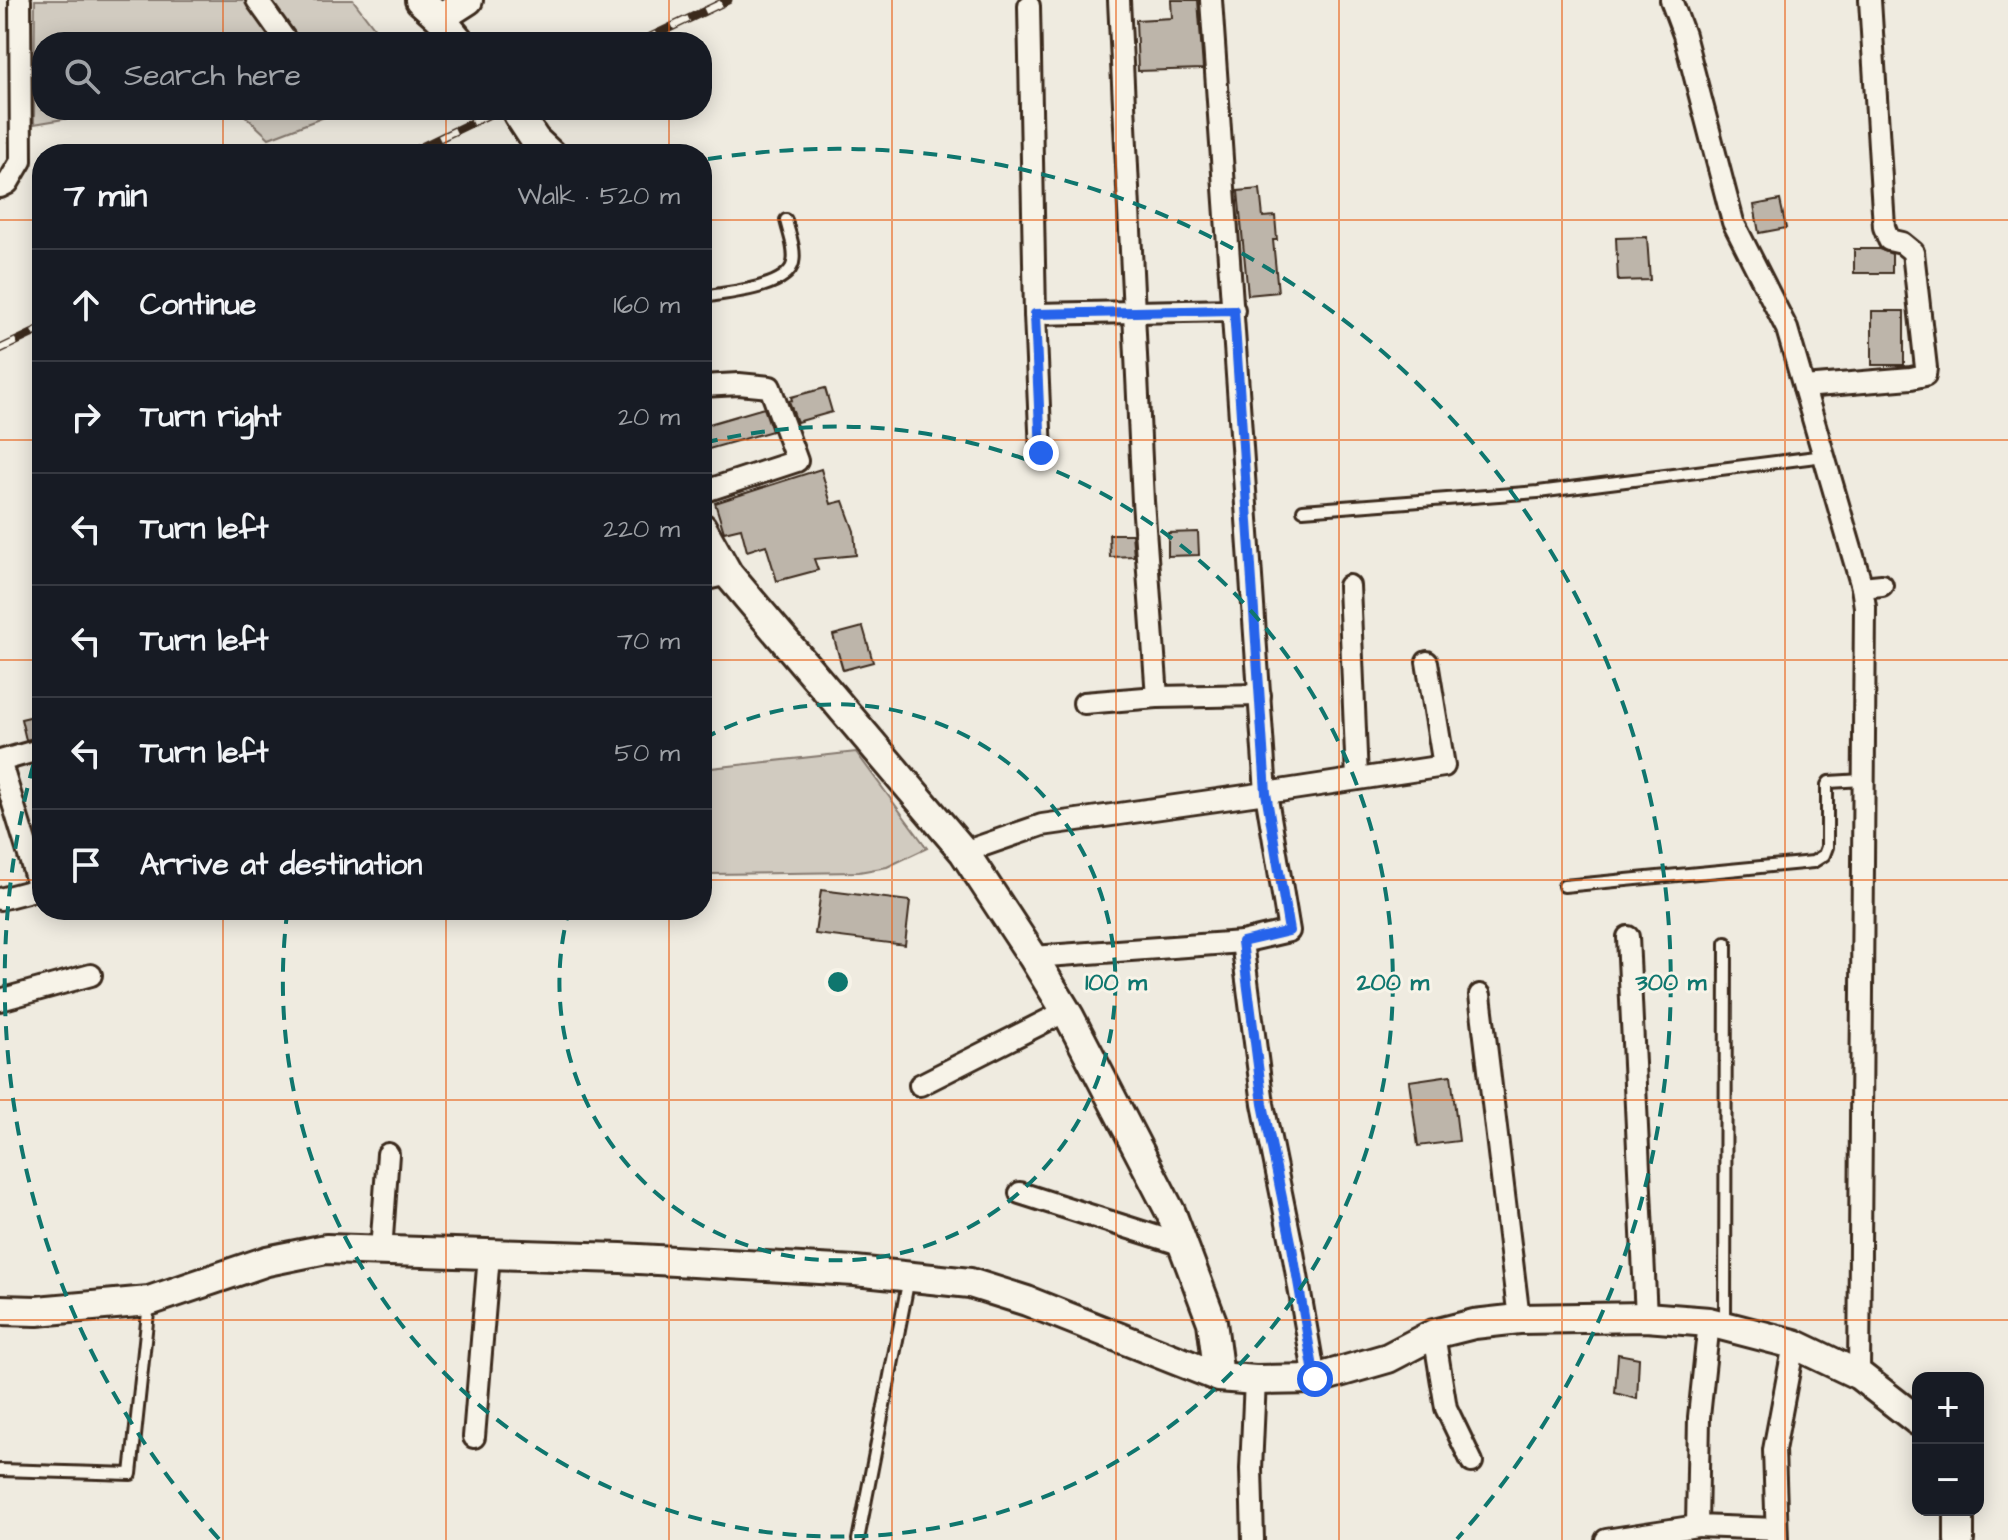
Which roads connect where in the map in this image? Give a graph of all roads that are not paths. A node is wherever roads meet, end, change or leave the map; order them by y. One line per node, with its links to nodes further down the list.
1 (20, 0): 14 (street)
2 (257, 0): 10 (street)
3 (468, 0): 9 (street)
4 (1119, 0): 18 (street)
5 (1211, 0): 17 (street)
6 (1671, 0): 21 (street)
7 (1870, 0): 21 (street)
8 (1029, 6): 19 (street)
9 (430, 9): 11 (street)
10 (280, 32)
11 (451, 32)
12 (522, 120): 13 (street)
13 (539, 144)
14 (0, 187)
15 (786, 220): 16 (lane)
16 (712, 295)
17 (1234, 310): 18 (street); 29 (street)
18 (1133, 312): 19 (street); 30 (street)
19 (1035, 314): 22 (street)
20 (712, 385): 24 (street)
21 (1804, 387): 23 (street)
22 (1041, 453)
23 (1824, 456): 25 (lane); 35 (street)
24 (712, 489)
25 (1303, 510)
26 (715, 577): 37 (street)
27 (1349, 586): 34 (street)
28 (1427, 662): 34 (street)
29 (1260, 695): 30 (street); 36 (street)
30 (1157, 697): 31 (street)
31 (1084, 703)
32 (32, 752): 33 (street)
33 (0, 761): 38 (street)
34 (1357, 779): 36 (street)
35 (1863, 780): 39 (lane); 64 (street)
36 (1266, 793): 37 (street); 43 (street)
37 (964, 852): 45 (street)
38 (32, 863)
39 (1564, 886)
40 (32, 890): 41 (street)
41 (0, 899)
42 (1628, 937): 59 (street)
43 (1242, 942): 45 (street); 66 (street)
44 (1726, 943): 61 (lane)
45 (1033, 957): 49 (street)
46 (91, 975): 48 (street)
47 (1480, 995): 60 (street)
48 (0, 1000)
49 (1066, 1011): 50 (street); 53 (street)
50 (920, 1085)
51 (388, 1154): 54 (street)
52 (1020, 1193): 53 (street)
53 (1183, 1245): 65 (street)
54 (381, 1251): 55 (street); 57 (street)
55 (489, 1255): 56 (street); 69 (street)
56 (909, 1276): 65 (street); 75 (lane)
57 (149, 1301): 58 (street); 71 (lane)
58 (0, 1310)
59 (1646, 1317): 60 (street); 61 (street)
60 (1519, 1319): 62 (street)
61 (1717, 1324): 63 (street); 73 (street)
62 (1434, 1334): 66 (street); 70 (street)
63 (1794, 1344): 64 (street); 74 (street)
64 (1859, 1375): 68 (street)
65 (1219, 1377): 67 (street)
66 (1315, 1379): 67 (street)
67 (1255, 1380): 76 (street)
68 (1912, 1416)
69 (474, 1437)
70 (1472, 1462)
71 (0, 1470)
72 (1959, 1516): 78 (street)
73 (1697, 1526): 74 (street); 77 (street)
74 (1776, 1535)
75 (858, 1540)
76 (1253, 1540)
77 (1606, 1540)
78 (1959, 1540)

